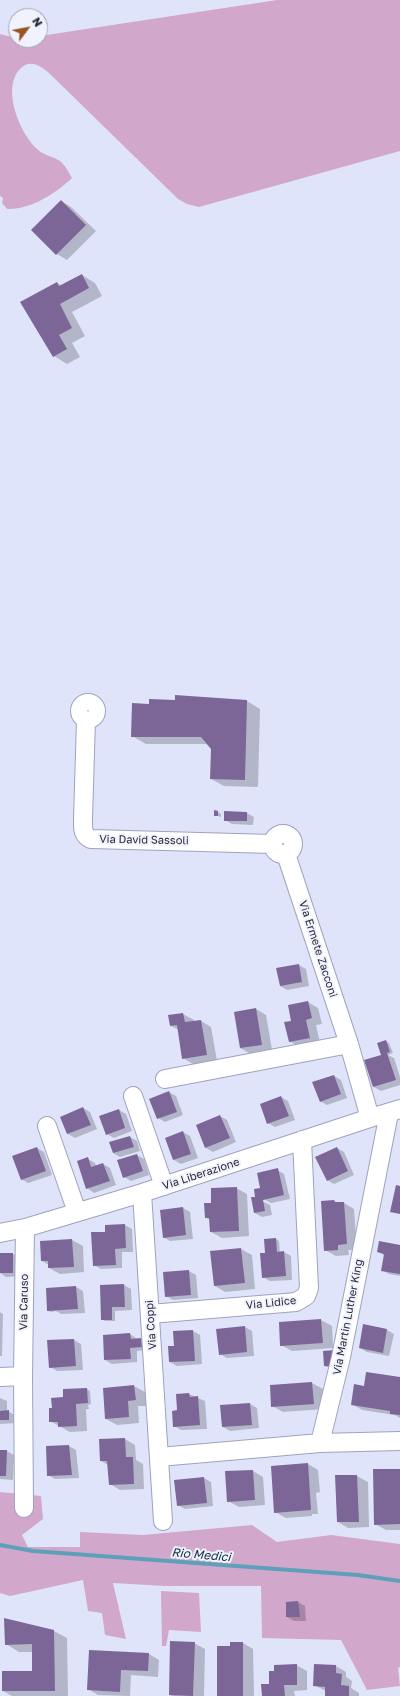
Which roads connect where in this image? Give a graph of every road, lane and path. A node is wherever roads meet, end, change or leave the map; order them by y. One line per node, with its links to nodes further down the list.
1 (86, 720): 2 (street, Via David Sassoli)
2 (280, 849): 3 (street, Via Ermete Zacconi)
3 (349, 1044): 4 (street); 7 (street, Via Ermete Zacconi)
4 (165, 1079)
5 (133, 1096): 10 (street)
6 (394, 1111): 7 (street, Via Liberazione); 19 (street, Via Martin Luther King)
7 (370, 1118): 9 (street, Via Liberazione)
8 (47, 1126): 12 (street)
9 (302, 1140): 10 (street, Via Liberazione); 15 (street, Via Lidice)
10 (164, 1186): 11 (street, Via Liberazione)
11 (142, 1193): 12 (street, Via Liberazione); 15 (street, Via Coppi)
12 (77, 1212): 13 (street, Via Liberazione)
13 (25, 1228): 14 (street, Via Liberazione); 16 (street, Via Caruso)
14 (0, 1233)
15 (150, 1314): 20 (street, Via Coppi)
16 (23, 1376): 17 (street); 21 (street, Via Caruso)
17 (0, 1377)
18 (400, 1441): 19 (street)
19 (320, 1443): 20 (street)
20 (159, 1457): 22 (street, Via Coppi)
21 (24, 1508)
22 (163, 1521)

